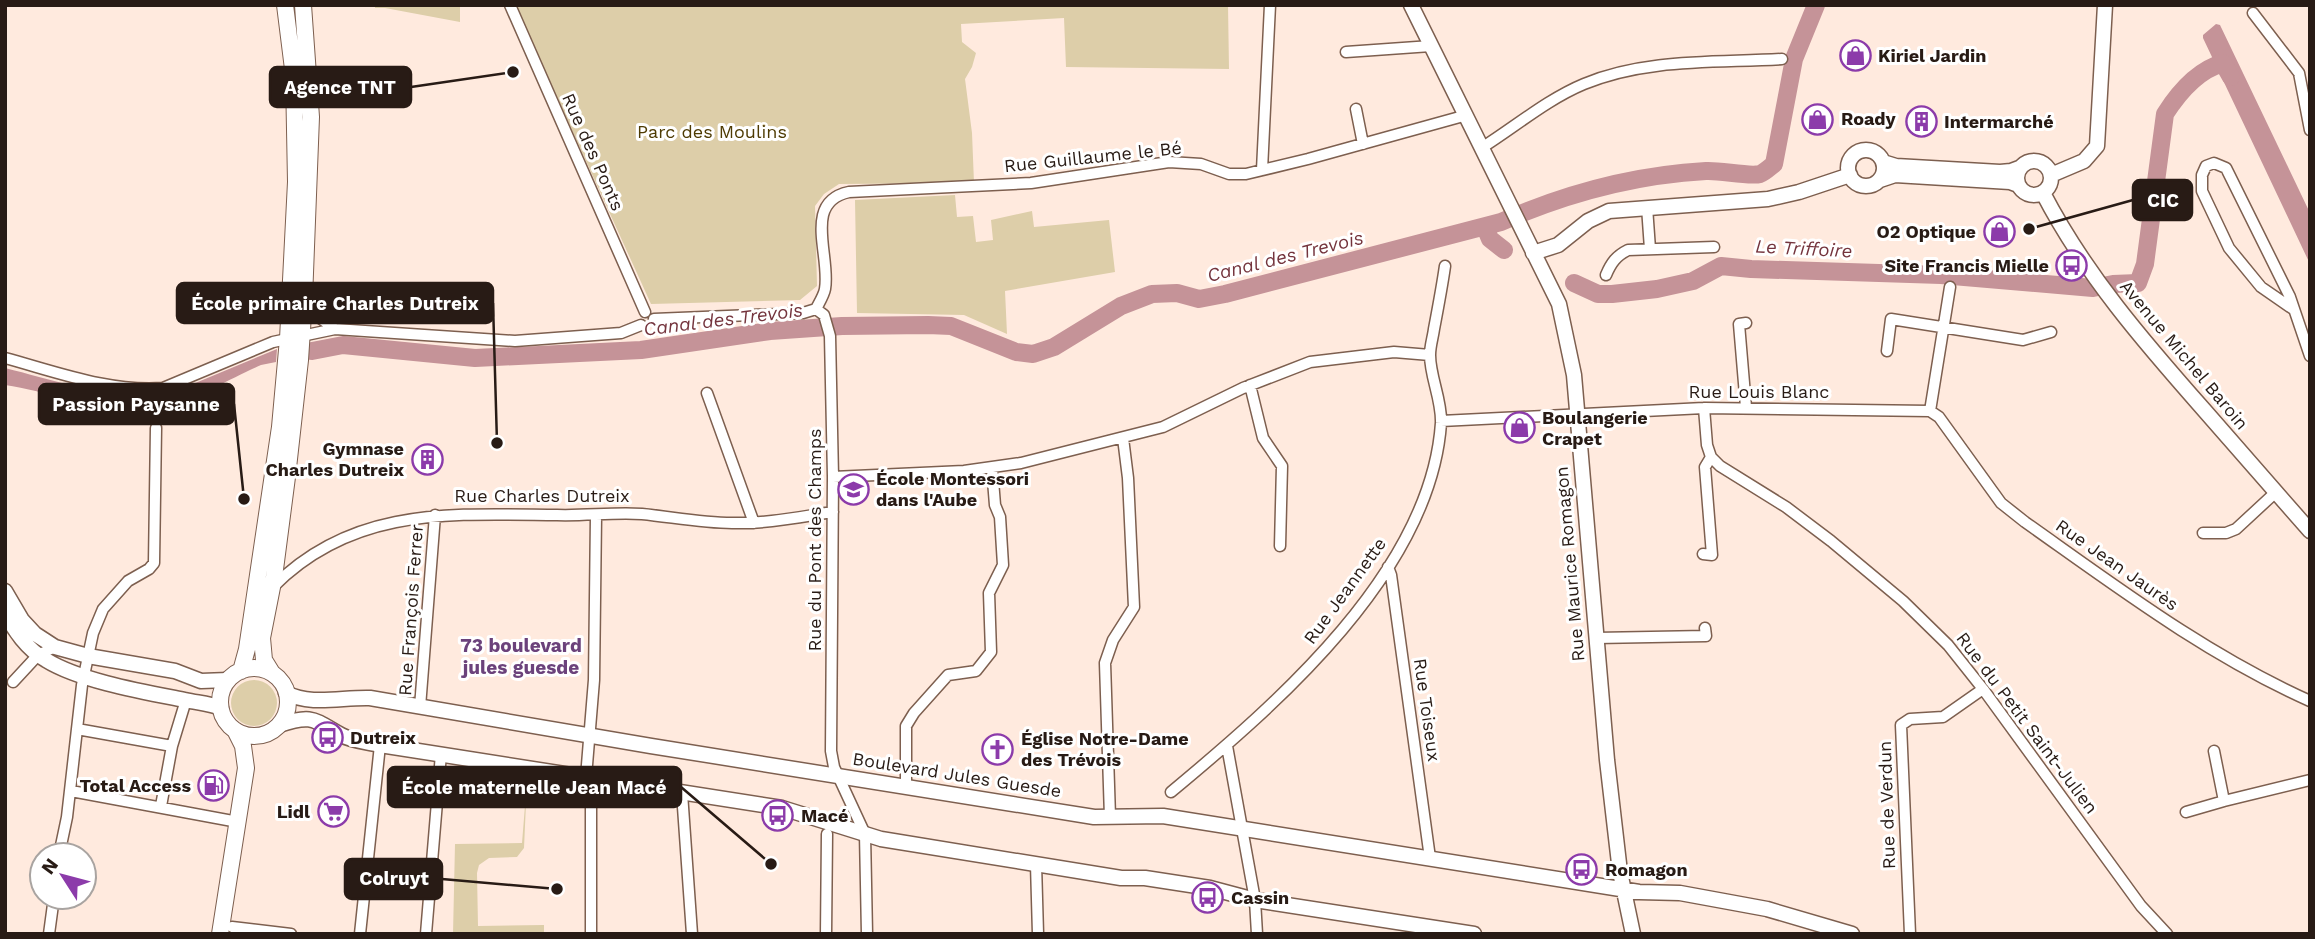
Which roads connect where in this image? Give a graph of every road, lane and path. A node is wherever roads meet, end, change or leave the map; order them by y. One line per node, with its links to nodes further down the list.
1 (285, 5): 41 (main road)
2 (303, 5): 33 (main road)
3 (510, 5): 36 (street, Rue des Ponts)
4 (1270, 5): 20 (street)
5 (1411, 5): 8 (street, Rue Maurice Romagon)
6 (2105, 5): 22 (street)
7 (2253, 13): 12 (street)
8 (1431, 46): 9 (street); 14 (street, Rue Maurice Romagon)
9 (1346, 52)
10 (1782, 60): 17 (street)
11 (2308, 65): 12 (street)
12 (2299, 73): 15 (street)
13 (1356, 108): 16 (street)
14 (1467, 115): 16 (street, Rue Guillaume le Bé); 17 (street, Rue Maurice Romagon)
15 (2310, 131)
16 (1363, 144): 20 (street, Rue Guillaume le Bé)
17 (1483, 147): 29 (street, Rue Maurice Romagon)
18 (1883, 162): 19 (street); 21 (street); 23 (street)
19 (2019, 168): 22 (street); 24 (street)
20 (1262, 170): 35 (street, Rue Guillaume le Bé)
21 (1850, 175): 23 (street); 26 (street)
22 (2051, 175): 25 (street)
23 (1880, 180): 24 (street)
24 (2018, 185): 25 (street)
25 (2043, 193): 58 (street, Avenue Michel Baroin)
26 (1647, 207): 28 (street); 29 (street)
27 (1714, 247): 28 (street)
28 (1650, 249): 31 (street)
29 (1533, 253): 50 (street, Rue Maurice Romagon)
30 (1446, 266): 43 (street, Rue Jeannette)
31 (1606, 275)
32 (1950, 287): 38 (street)
33 (304, 299): 39 (street); 41 (main road)
34 (2293, 309): 34 (street); 44 (street)
35 (820, 312): 36 (street); 57 (street, Rue du Pont des Champs)
36 (649, 316): 39 (street)
37 (1746, 323): 48 (street)
38 (1942, 325): 40 (street); 42 (street); 51 (street)
39 (335, 329): 41 (street)
40 (2051, 332)
41 (295, 338): 45 (street); 68 (main road); 78 (main road)
42 (1887, 351)
43 (1430, 355): 46 (street); 52 (street, Rue Jeannette)
44 (2310, 356)
45 (5, 358)
46 (1250, 385): 54 (street); 65 (street)
47 (707, 393): 62 (street)
48 (1746, 407): 49 (street, Rue Louis Blanc); 51 (street, Rue Louis Blanc)
49 (1704, 408): 50 (street, Rue Louis Blanc); 55 (street)
50 (1577, 413): 52 (street, Rue Louis Blanc); 72 (street, Rue Maurice Romagon)
51 (1934, 414): 83 (street, Rue Jean Jaurès)
52 (1441, 421): 67 (street, Rue Jeannette)
53 (156, 428): 74 (street)
54 (1123, 438): 56 (street); 106 (street)
55 (1711, 457): 66 (street); 80 (street, Rue du Petit Saint-Julien)
56 (992, 468): 57 (street); 99 (street)
57 (833, 477): 59 (street, Rue du Pont des Champs)
58 (2277, 492): 63 (street, Avenue Michel Baroin); 64 (street)
59 (832, 512): 62 (street, Rue Charles Dutreix); 96 (street, Rue du Pont des Champs)
60 (435, 515): 61 (street, Rue Charles Dutreix); 68 (street, Rue Charles Dutreix); 84 (street, Rue François Ferrer)
61 (596, 516): 62 (street, Rue Charles Dutreix); 90 (street)
62 (754, 523)
63 (2310, 531)
64 (2203, 533)
65 (1280, 546)
66 (1703, 554)
67 (1388, 567): 93 (street, Rue Jeannette); 112 (street, Rue Toiseux)
68 (271, 589): 76 (main road)
69 (5, 591): 73 (street)
70 (5, 611): 75 (street)
71 (1705, 628): 72 (street)
72 (1596, 638): 114 (street, Rue Maurice Romagon)
73 (55, 647): 74 (street); 75 (street)
74 (88, 656): 77 (street); 78 (street)
75 (42, 658): 77 (street); 79 (street)
76 (272, 673): 78 (main road); 81 (main road)
77 (84, 675): 82 (street); 87 (street)
78 (235, 675): 85 (main road)
79 (9, 682)
80 (1983, 689): 131 (street, Rue de Verdun); 132 (street, Rue du Petit Saint-Julien)
81 (286, 693): 84 (street, Boulevard Jules Guesde); 86 (main road)
82 (186, 700): 85 (street); 92 (street)
83 (2310, 701)
84 (420, 707): 90 (street, Boulevard Jules Guesde)
85 (221, 708): 88 (main road)
86 (279, 725): 89 (main road); 91 (street)
87 (77, 729): 92 (street); 100 (street)
88 (234, 730): 89 (main road); 107 (main road)
89 (261, 735): 117 (main road)
90 (591, 735): 96 (street, Boulevard Jules Guesde); 97 (street)
91 (380, 745): 95 (street); 120 (street)
92 (172, 746): 104 (street)
93 (1227, 746): 101 (street, Rue Jeannette); 108 (street)
94 (2214, 751): 103 (street)
95 (441, 754): 97 (street); 121 (street)
96 (838, 775): 99 (street, Boulevard Jules Guesde); 110 (street, Rue du Pont des Champs)
97 (589, 778): 102 (street); 122 (street)
98 (2310, 780): 103 (street)
99 (906, 786): 106 (street, Boulevard Jules Guesde)
100 (71, 792): 104 (street); 111 (street)
101 (1171, 792)
102 (681, 793): 110 (street); 123 (street)
103 (2224, 801): 105 (street)
104 (161, 806): 107 (street)
105 (2186, 811)
106 (1110, 817): 108 (street, Boulevard Jules Guesde)
107 (238, 822): 117 (main road)
108 (1241, 828): 112 (street, Boulevard Jules Guesde); 115 (street)
109 (827, 834): 124 (street)
110 (865, 835): 113 (street); 125 (street)
111 (62, 841)
112 (1430, 858): 114 (street, Boulevard Jules Guesde)
113 (1036, 864): 115 (street); 126 (street)
114 (1623, 889): 129 (street, Rue Maurice Romagon); 130 (street, Boulevard Jules Guesde)
115 (1255, 900): 127 (street); 128 (street)
116 (52, 911): 118 (street)
117 (228, 932): 119 (street)
118 (49, 934)
119 (290, 934)
120 (360, 934)
121 (426, 934)
122 (590, 934)
123 (692, 934)
124 (826, 934)
125 (867, 934)
126 (1038, 934)
127 (1257, 934)
128 (1474, 934)
129 (1633, 934)
130 (1852, 934)
131 (1910, 934)
132 (2167, 934)

